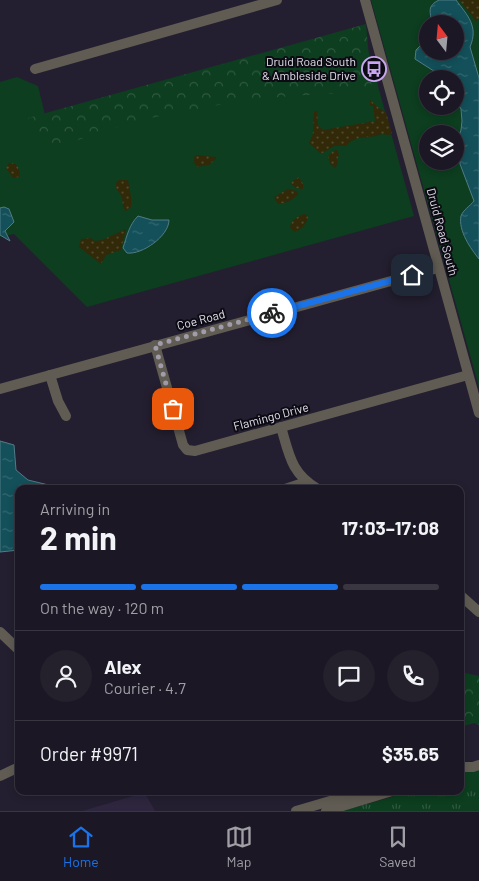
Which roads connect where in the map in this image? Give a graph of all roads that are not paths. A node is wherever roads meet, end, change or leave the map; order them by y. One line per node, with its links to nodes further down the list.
1 (277, 0): 3 (street)
2 (365, 0): 4 (street, Druid Road South)
3 (35, 68)
4 (438, 268): 5 (street, Coe Road); 7 (street, Druid Road South)
5 (155, 345): 6 (street, Coe Road); 11 (street, Flamingo Drive)
6 (50, 375): 8 (street, Coe Road); 10 (street)
7 (468, 375): 9 (street, Druid Road South); 11 (street, Flamingo Drive)
8 (0, 389)
9 (479, 413)
10 (66, 416)
11 (281, 427): 12 (street)
12 (306, 482): 13 (street); 14 (street)
13 (297, 485)
14 (311, 485)
15 (464, 599): 16 (street)
16 (479, 612)
17 (0, 632): 18 (street)
18 (15, 646)
19 (479, 765): 20 (street)
20 (464, 767)
21 (15, 769): 22 (street)
22 (0, 776)
23 (350, 795): 25 (street)
24 (379, 795): 26 (street)
25 (296, 811)
26 (326, 811)

